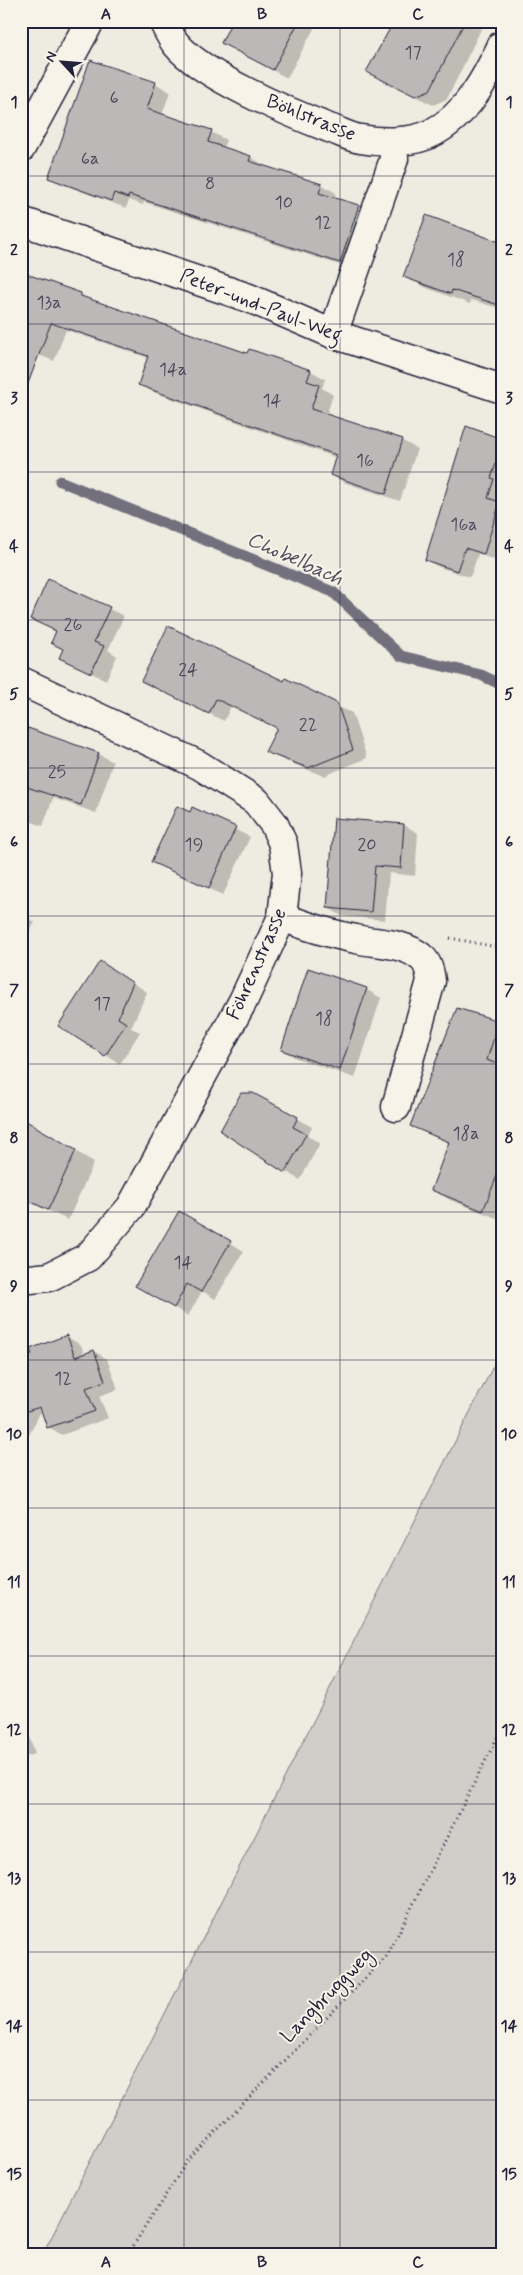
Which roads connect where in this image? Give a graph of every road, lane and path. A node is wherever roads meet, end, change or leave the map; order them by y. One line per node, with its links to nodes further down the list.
1 (90, 21): 5 (street)
2 (163, 21): 4 (street, Böhlstrasse)
3 (502, 45): 4 (street, Böhlstrasse)
4 (393, 142): 7 (street)
5 (21, 148)
6 (21, 221): 7 (street, Peter-und-Paul-Weg)
7 (333, 334): 8 (street, Peter-und-Paul-Weg)
8 (502, 389)
9 (21, 681): 10 (street, Föhrenstrasse)
10 (282, 917): 11 (street); 12 (street, Föhrenstrasse)
11 (396, 1107)
12 (21, 1280)
13 (502, 1728): 14 (path, Langbruggweg)
14 (128, 2254)

